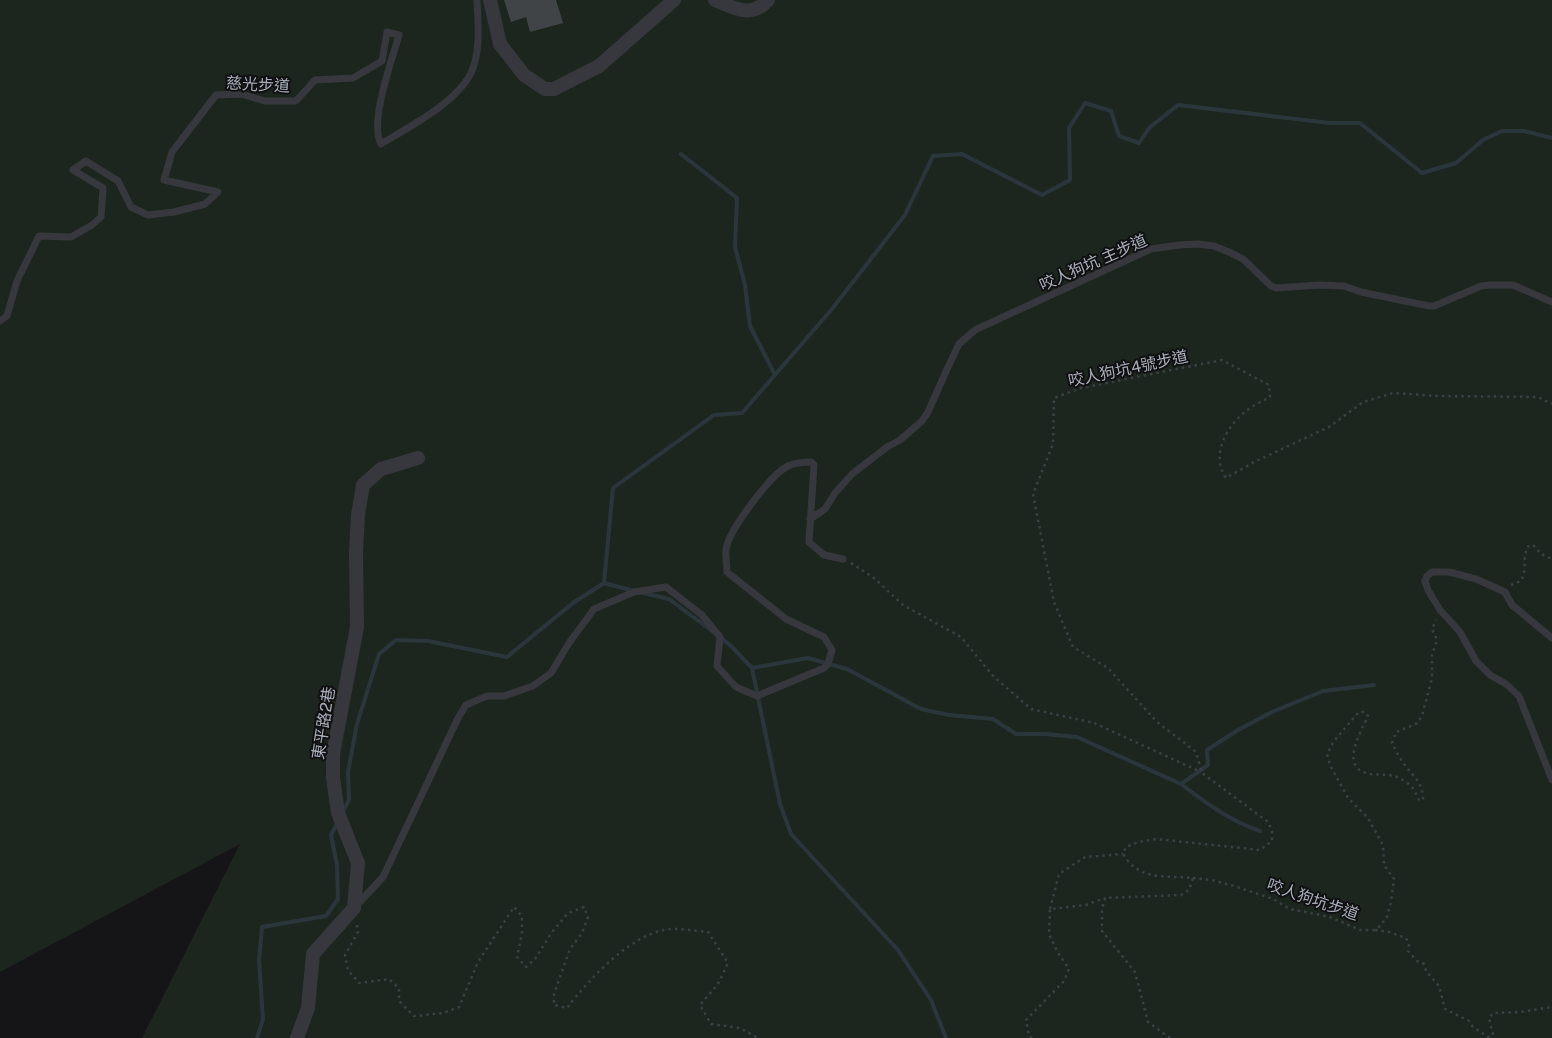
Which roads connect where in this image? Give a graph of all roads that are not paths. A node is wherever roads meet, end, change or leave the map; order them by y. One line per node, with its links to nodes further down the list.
1 (477, 0): 7 (lane, 慈光步道)
2 (490, 0): 3 (street)
3 (674, 0)
4 (715, 0): 5 (street)
5 (768, 0)
6 (1552, 302): 9 (lane, 咬人狗坑 主步道)
7 (0, 320)
8 (418, 458): 13 (street, 東平路2巷)
9 (810, 519): 10 (lane); 13 (lane)
10 (843, 559)
11 (1552, 638): 12 (lane)
12 (1552, 780)
13 (354, 908): 14 (street)
14 (297, 1038)

